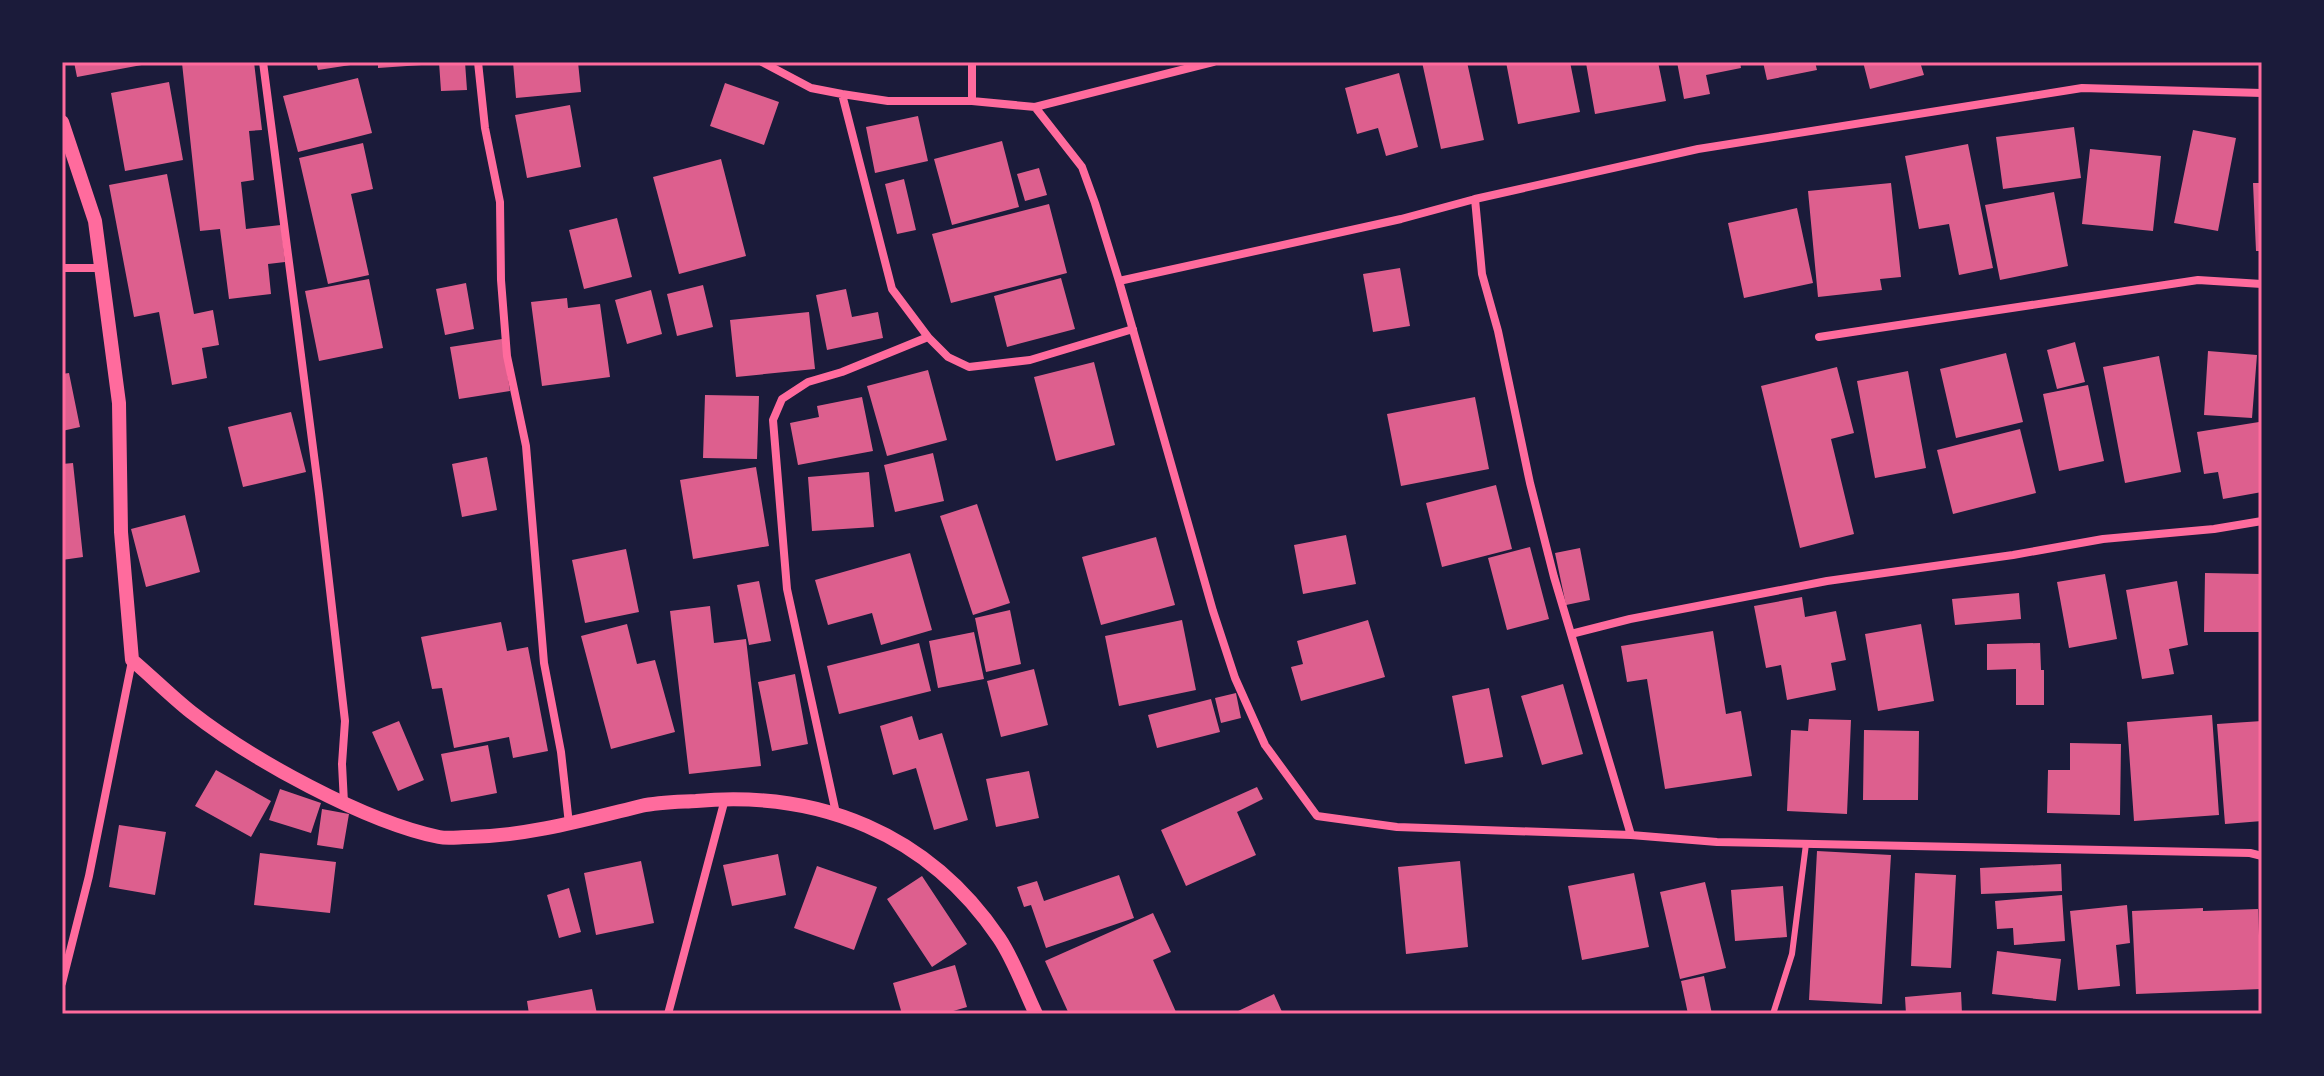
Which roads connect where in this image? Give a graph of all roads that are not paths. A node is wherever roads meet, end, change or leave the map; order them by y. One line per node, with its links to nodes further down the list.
1 (263, 62): 24 (street)
2 (478, 62): 26 (street)
3 (762, 62): 6 (street)
4 (972, 62): 9 (street)
5 (1213, 62): 10 (street)
6 (773, 64): 8 (street)
7 (2262, 93): 12 (street)
8 (842, 94): 9 (street); 18 (street)
9 (972, 101): 10 (street)
10 (1035, 107): 15 (street)
11 (62, 122): 14 (street)
12 (1475, 199): 15 (street); 21 (street)
13 (62, 268): 14 (street)
14 (100, 268): 22 (street)
15 (1119, 281): 17 (street)
16 (2262, 284): 19 (street)
17 (1133, 329): 18 (street); 27 (street)
18 (928, 337): 25 (street)
19 (1819, 337)
20 (2262, 521): 21 (street)
21 (1571, 634): 27 (street)
22 (132, 660): 24 (street); 30 (street)
23 (725, 798): 25 (street); 26 (street); 32 (street)
24 (344, 803): 26 (street)
25 (836, 813): 33 (street)
26 (569, 824)
27 (1631, 835): 28 (street)
28 (1806, 844): 29 (street); 34 (lane)
29 (2262, 856)
30 (64, 965): 31 (street)
31 (62, 983)
32 (668, 1014)
33 (1036, 1014)
34 (1773, 1014)

